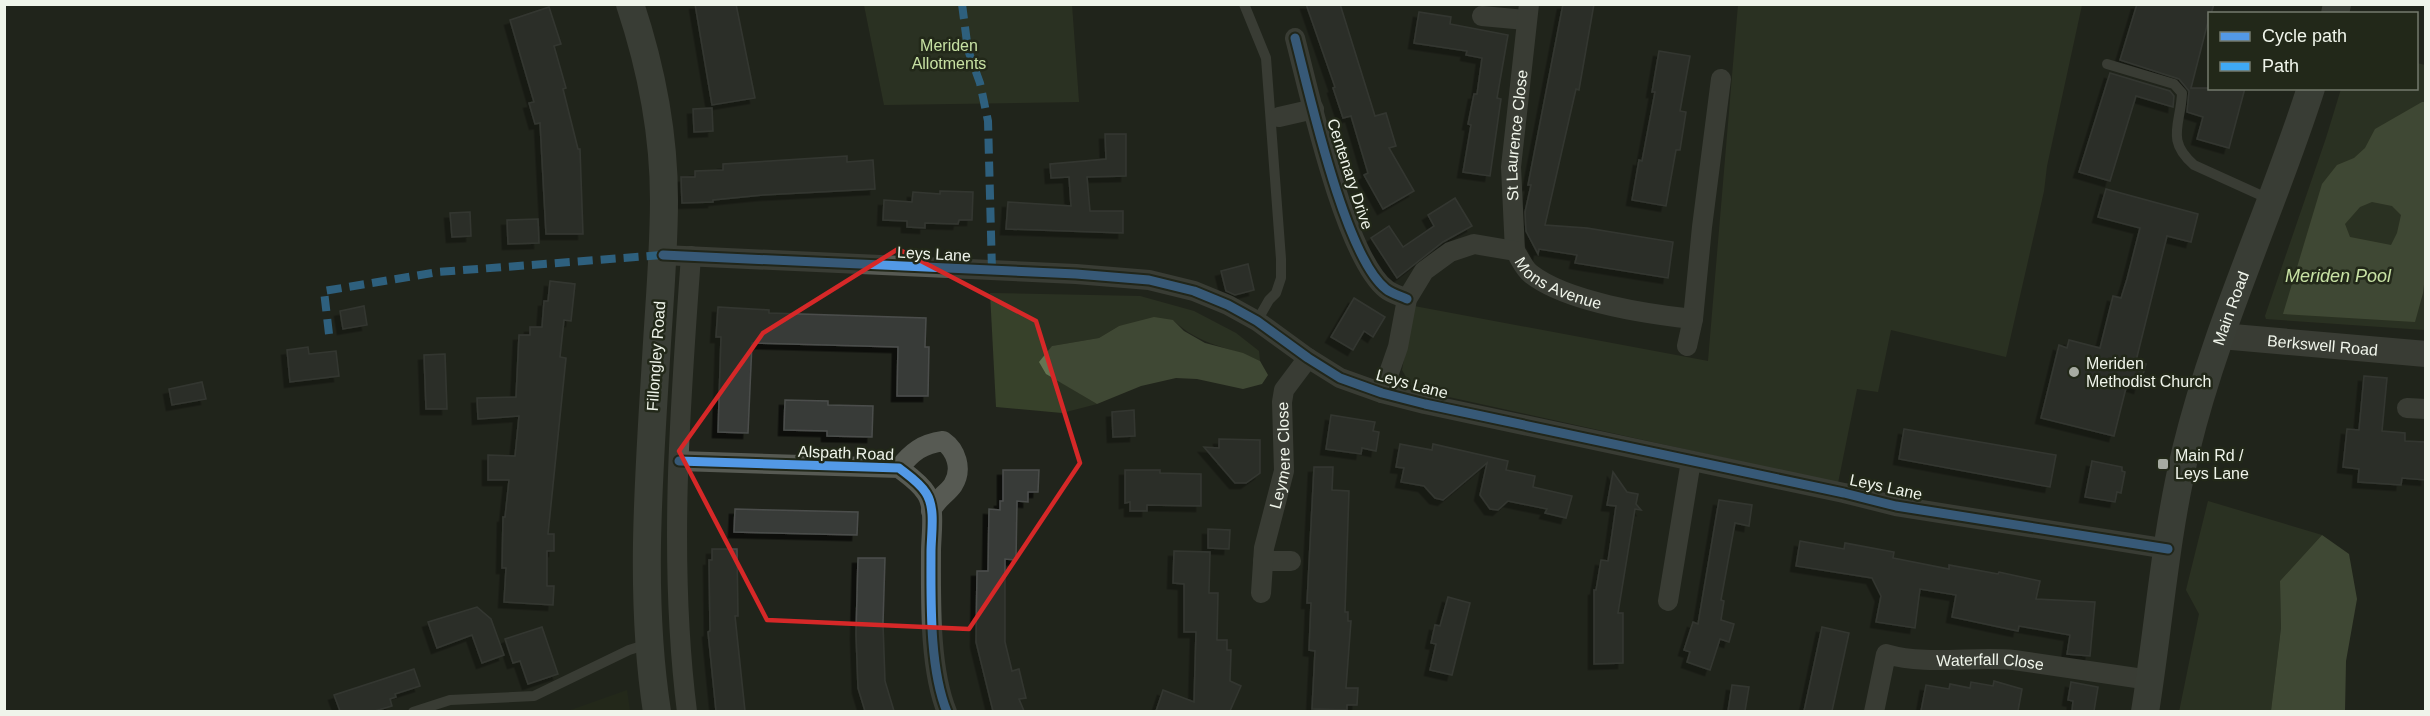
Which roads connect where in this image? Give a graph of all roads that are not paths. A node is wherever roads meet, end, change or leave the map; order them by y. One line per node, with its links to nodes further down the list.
1 (630, 4): 13 (main road, Fillongley Road)
2 (1244, 4): 17 (lane)
3 (1528, 12): 4 (street, St Laurence Close); 12 (street, St Laurence Close)
4 (1482, 16)
5 (1295, 38): 9 (street, Centenary Drive)
6 (2107, 64): 11 (lane)
7 (1721, 79): 16 (street)
8 (2310, 90): 11 (main road, Main Road)
9 (1314, 109): 10 (street, Centenary Drive); 15 (street, Centenary Drive)
10 (1279, 117)
11 (2272, 200): 18 (main road, Main Road)
12 (1515, 251): 15 (street, Mons Avenue); 16 (street, Mons Avenue)
13 (663, 255): 14 (street, Leys Lane); 32 (main road, Fillongley Road)
14 (691, 256): 17 (street, Leys Lane); 23 (street, Fillongley Road)
15 (1407, 299): 22 (street, Mons Avenue)
16 (1693, 318): 19 (street)
17 (1257, 321): 21 (street, Leys Lane)
18 (2221, 336): 20 (street, Berkswell Road); 27 (main road, Main Road)
19 (1687, 346)
20 (2426, 354)
21 (1308, 358): 22 (street, Leys Lane); 28 (street, Leymere Close)
22 (1382, 393): 24 (street, Leys Lane)
23 (679, 461): 25 (street, Alspath Road); 36 (street, Fillongley Road)
24 (1691, 461): 27 (street, Leys Lane); 31 (street)
25 (899, 468): 26 (street, Alspath Road); 26 (street, Alspath Road)
26 (931, 511): 37 (street, Alspath Road)
27 (2168, 549): 33 (main road, Main Road)
28 (1263, 561): 29 (street); 30 (street, Leymere Close)
29 (1292, 561)
30 (1261, 593)
31 (1668, 601)
32 (649, 643): 34 (lane); 35 (main road, Fillongley Road)
33 (2150, 680): 38 (street, Waterfall Close); 39 (main road, Main Road)
34 (413, 711)
35 (657, 711)
36 (687, 711)
37 (947, 711)
38 (1874, 711)
39 (2145, 711)

